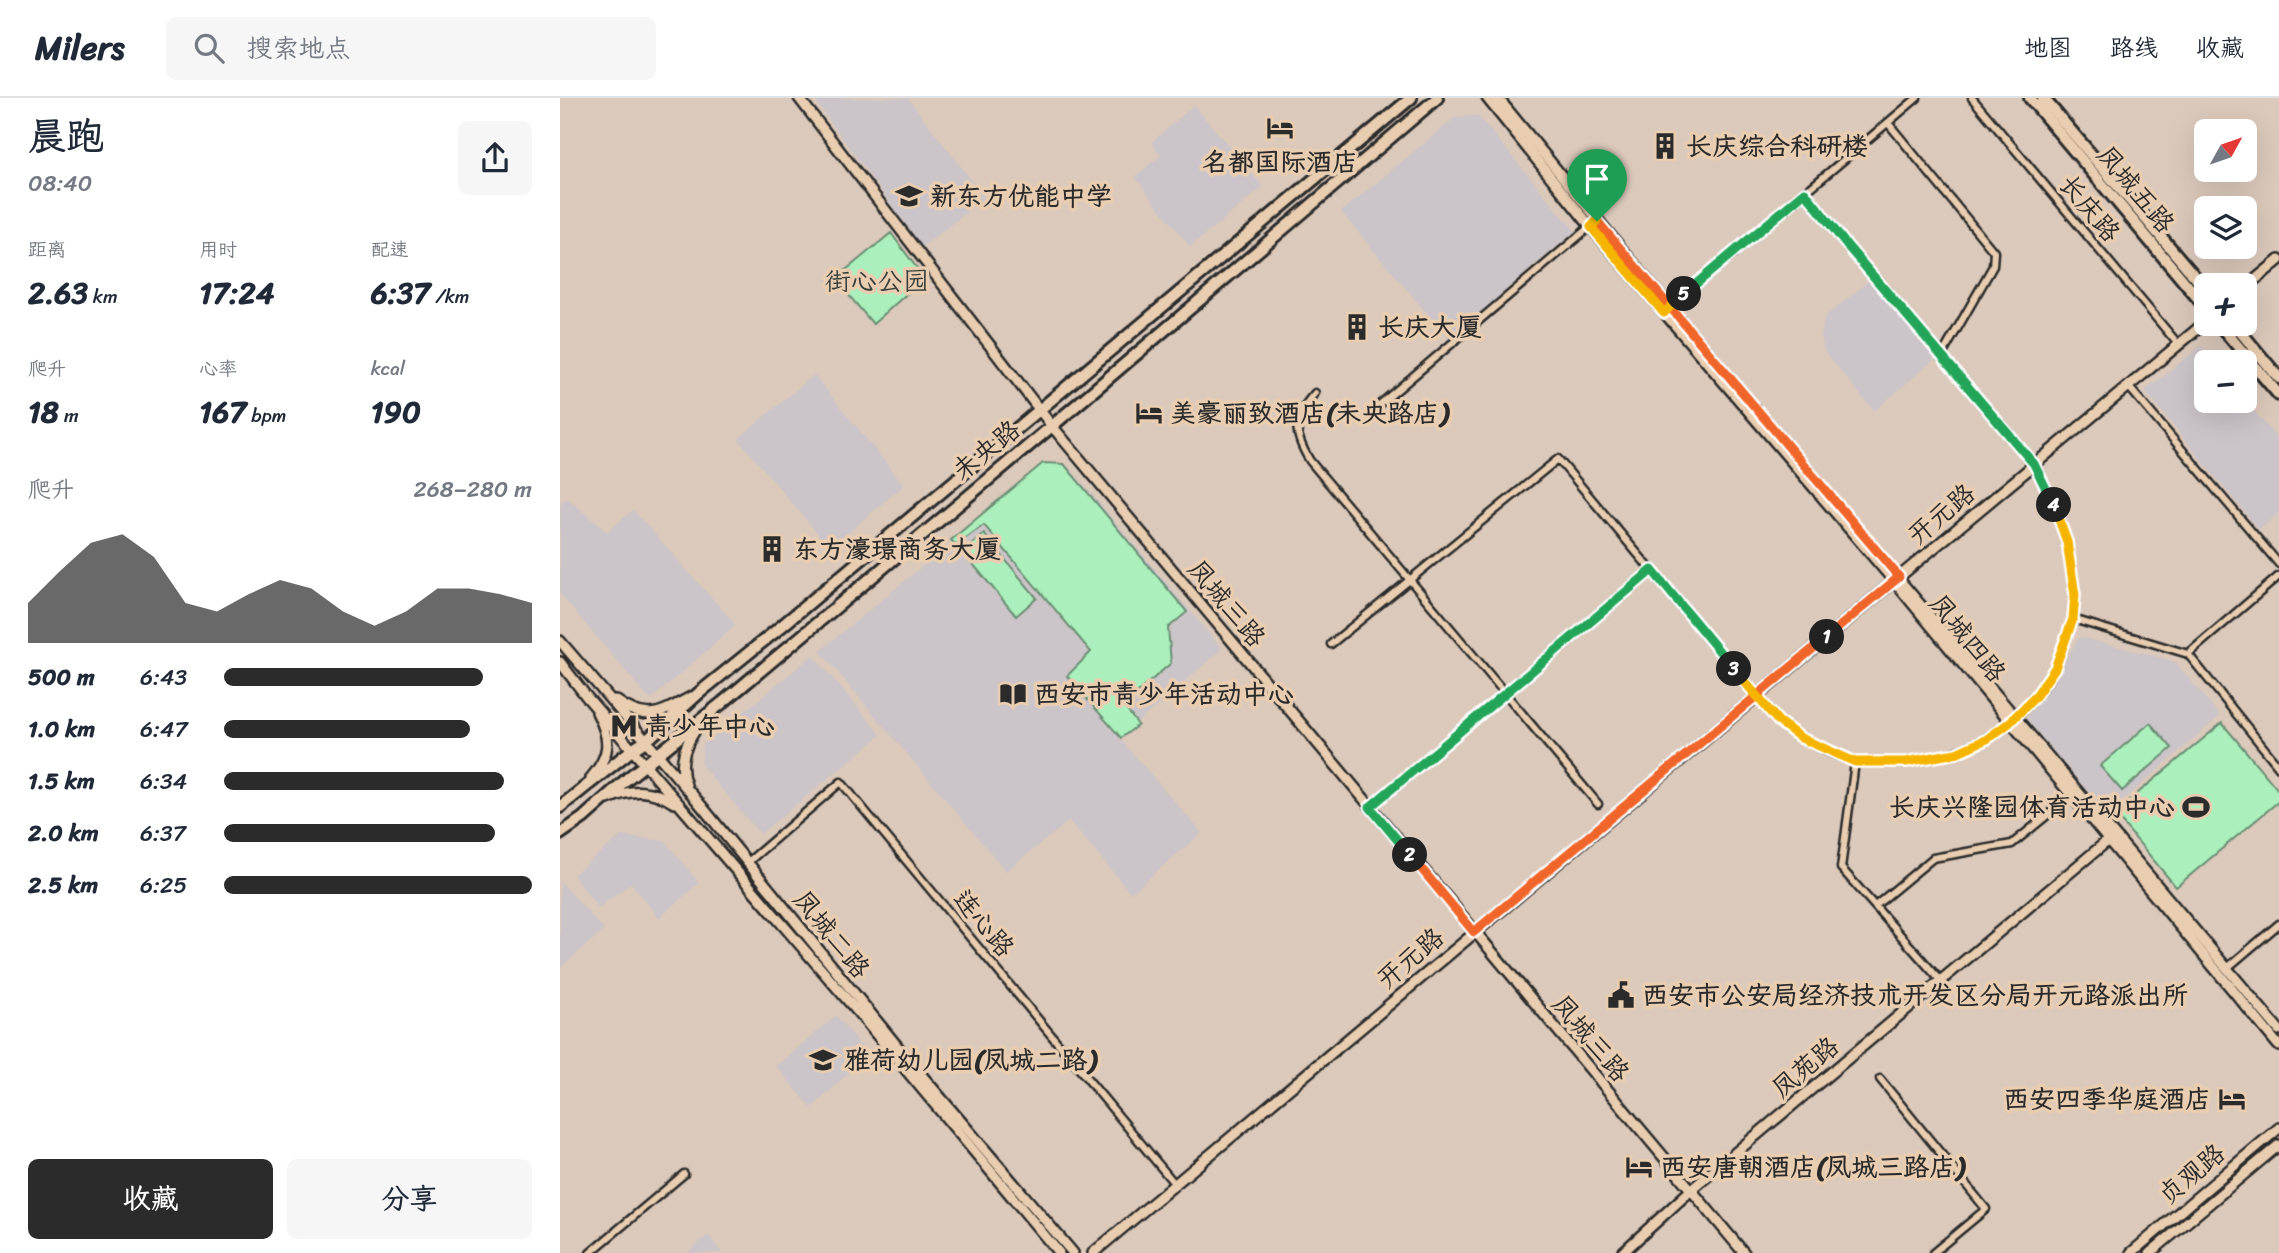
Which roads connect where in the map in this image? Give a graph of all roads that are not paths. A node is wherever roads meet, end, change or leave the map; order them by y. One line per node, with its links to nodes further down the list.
1 (799, 98): 28 (street, 凤城三路)
2 (1411, 98): 28 (main road, 未央路)
3 (1437, 98): 29 (main road, 未央路)
4 (1487, 98): 12 (street, 凤城四路)
5 (1498, 98): 12 (street, 凤城四路)
6 (1917, 98): 10 (street)
7 (1972, 98): 21 (street, 长庆路)
8 (2030, 98): 16 (main road, 凤城五路)
9 (2043, 98): 14 (main road, 凤城五路)
10 (1888, 123): 11 (street); 22 (street)
11 (1805, 192): 17 (street); 22 (street)
12 (1594, 224): 17 (street, 凤城四路); 27 (street)
13 (2279, 260): 15 (street)
14 (2194, 276)
15 (2257, 278)
16 (2194, 294)
17 (1666, 310): 34 (street, 凤城四路)
18 (2194, 331): 21 (street, 开元路)
19 (2229, 336): 26 (main road)
20 (2244, 336): 23 (main road)
21 (2178, 344): 24 (street, 开元路)
22 (1941, 358): 30 (street)
23 (2279, 378)
24 (2128, 386): 30 (street, 开元路); 31 (street)
25 (1315, 393): 35 (street)
26 (2279, 395)
27 (1378, 406)
28 (1040, 411): 29 (street, 凤城三路); 42 (main road, 未央路)
29 (1052, 426): 46 (main road, 未央路); 60 (street, 凤城三路)
30 (2034, 464): 34 (street, 开元路); 36 (street)
31 (2279, 564)
32 (1652, 570): 35 (street); 43 (street); 45 (street)
33 (2279, 576): 39 (street)
34 (1896, 579): 45 (street, 开元路); 47 (street, 凤城四路)
35 (1410, 580): 38 (street); 43 (street)
36 (2073, 619): 39 (street); 47 (street)
37 (560, 641): 41 (street, 凤城二路)
38 (1331, 644)
39 (2188, 654): 53 (street)
40 (560, 662): 44 (street, 凤城二路)
41 (597, 684): 42 (street); 48 (street, 凤城二路)
42 (699, 693): 48 (main road, 未央路)
43 (1505, 694): 58 (street); 60 (street)
44 (586, 696): 49 (street, 凤城二路); 54 (street)
45 (1756, 696): 51 (street); 67 (street, 开元路)
46 (706, 715): 50 (main road, 未央路); 56 (street)
47 (2012, 720): 51 (street); 55 (street, 凤城四路); 63 (street, 凤城四路)
48 (646, 741): 49 (main road, 未央路); 50 (street, 凤城二路)
49 (633, 749): 52 (street, 凤城二路); 54 (main road, 未央路)
50 (657, 754): 52 (main road, 未央路); 56 (street, 凤城二路)
51 (1855, 762): 65 (street)
52 (646, 764): 57 (main road, 未央路); 61 (street, 凤城二路)
53 (2279, 767)
54 (576, 793): 59 (main road, 未央路)
55 (2071, 796): 63 (street, 凤城四路); 65 (street)
56 (695, 798): 64 (street, 凤城二路)
57 (601, 803): 61 (street); 62 (main road, 未央路)
58 (1598, 804)
59 (560, 807)
60 (1370, 807): 67 (street, 凤城三路)
61 (694, 820): 79 (street, 凤城二路)
62 (560, 834)
63 (2112, 838): 68 (street, 凤城四路); 69 (street, 凤苑路); 71 (street, 凤城四路)
64 (748, 862): 76 (street, 连心路); 80 (street, 凤城二路)
65 (1875, 906): 69 (street)
66 (2279, 924): 68 (street)
67 (1474, 932): 76 (street, 开元路); 77 (street, 凤城三路)
68 (2225, 969): 70 (street, 凤城四路)
69 (1940, 981): 77 (street, 凤苑路)
70 (2279, 1030)
71 (2279, 1046)
72 (1880, 1079): 84 (street)
73 (2279, 1128): 85 (street, 贞观路)
74 (2279, 1145): 86 (street, 贞观路)
75 (684, 1174): 78 (street)
76 (1174, 1183): 81 (street, 开元路)
77 (1691, 1190): 82 (street, 凤苑路); 83 (street, 凤城三路)
78 (590, 1253)
79 (1059, 1253)
80 (1073, 1253)
81 (1093, 1253)
82 (1622, 1253)
83 (1744, 1253)
84 (1933, 1253)
85 (2131, 1253)
86 (2150, 1253)

